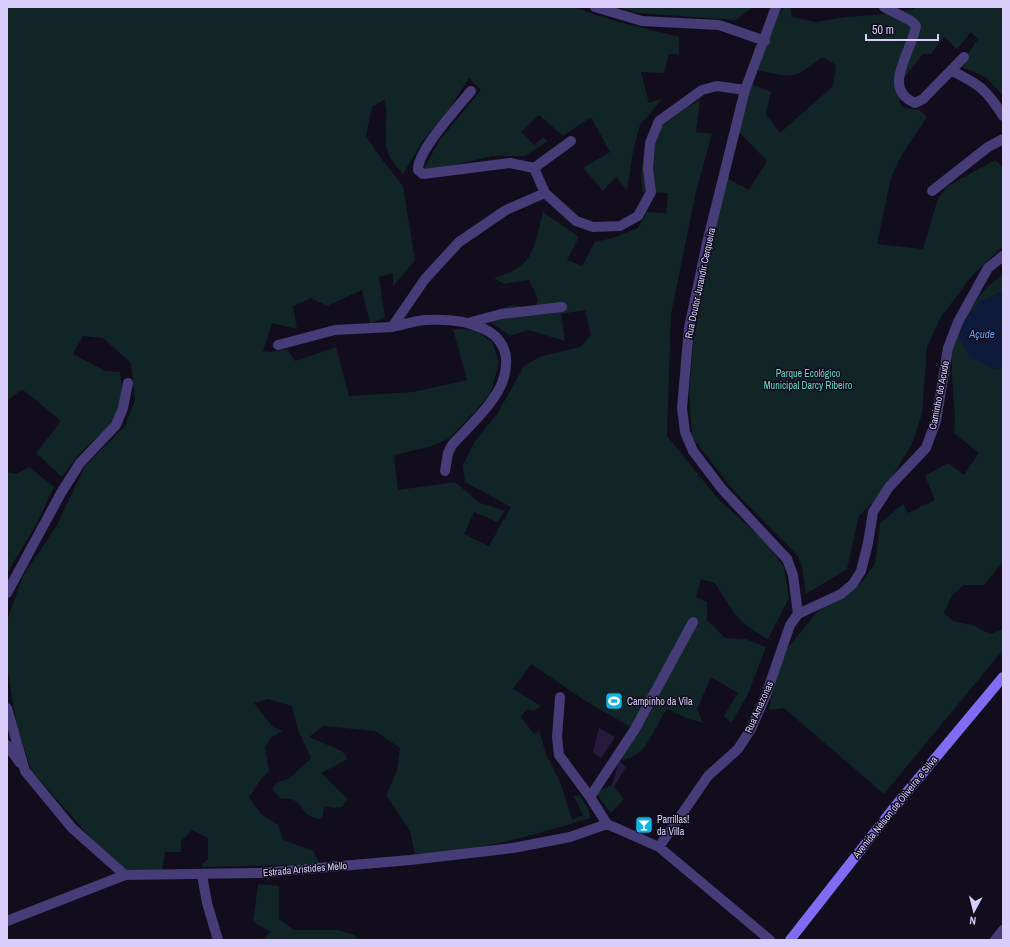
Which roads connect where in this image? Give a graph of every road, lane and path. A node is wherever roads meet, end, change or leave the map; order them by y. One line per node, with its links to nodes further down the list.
1 (595, 7): 6 (street)
2 (776, 7): 5 (street, Rua Doutor Jurandir Cerqueira)
3 (783, 7): 5 (street)
4 (884, 7): 8 (street)
5 (772, 12): 6 (street, Rua Doutor Jurandir Cerqueira)
6 (765, 41): 9 (street, Rua Doutor Jurandir Cerqueira)
7 (964, 58): 8 (street)
8 (952, 70): 11 (street)
9 (745, 90): 16 (street); 25 (street, Rua Doutor Jurandir Cerqueira)
10 (471, 91): 14 (street)
11 (1003, 116)
12 (1003, 139): 15 (street)
13 (571, 141): 14 (street)
14 (534, 168): 16 (street)
15 (932, 191)
16 (545, 193): 20 (street)
17 (1003, 256): 25 (street, Caminho do Acude)
18 (562, 307): 19 (street)
19 (468, 323): 20 (street); 23 (street)
20 (392, 327): 21 (street)
21 (278, 345)
22 (128, 383): 24 (street)
23 (445, 471)
24 (7, 593)
25 (798, 614): 34 (street, Rua Amazonas)
26 (693, 622): 32 (street)
27 (1003, 676): 41 (street, Avenida Nélson de Oliveira e Silva)
28 (560, 697): 32 (street)
29 (7, 708): 31 (street)
30 (7, 745): 31 (street)
31 (26, 771): 35 (street)
32 (590, 797): 33 (street)
33 (607, 824): 34 (street); 36 (street, Estrada Aristides Mello)
34 (659, 847): 40 (street)
35 (125, 875): 36 (street, Estrada Aristides Mello); 37 (street, Estrada Aristides Mello)
36 (202, 875): 39 (street)
37 (7, 921)
38 (1003, 930): 42 (street)
39 (218, 940)
40 (770, 940)
41 (790, 940)
42 (994, 940)

